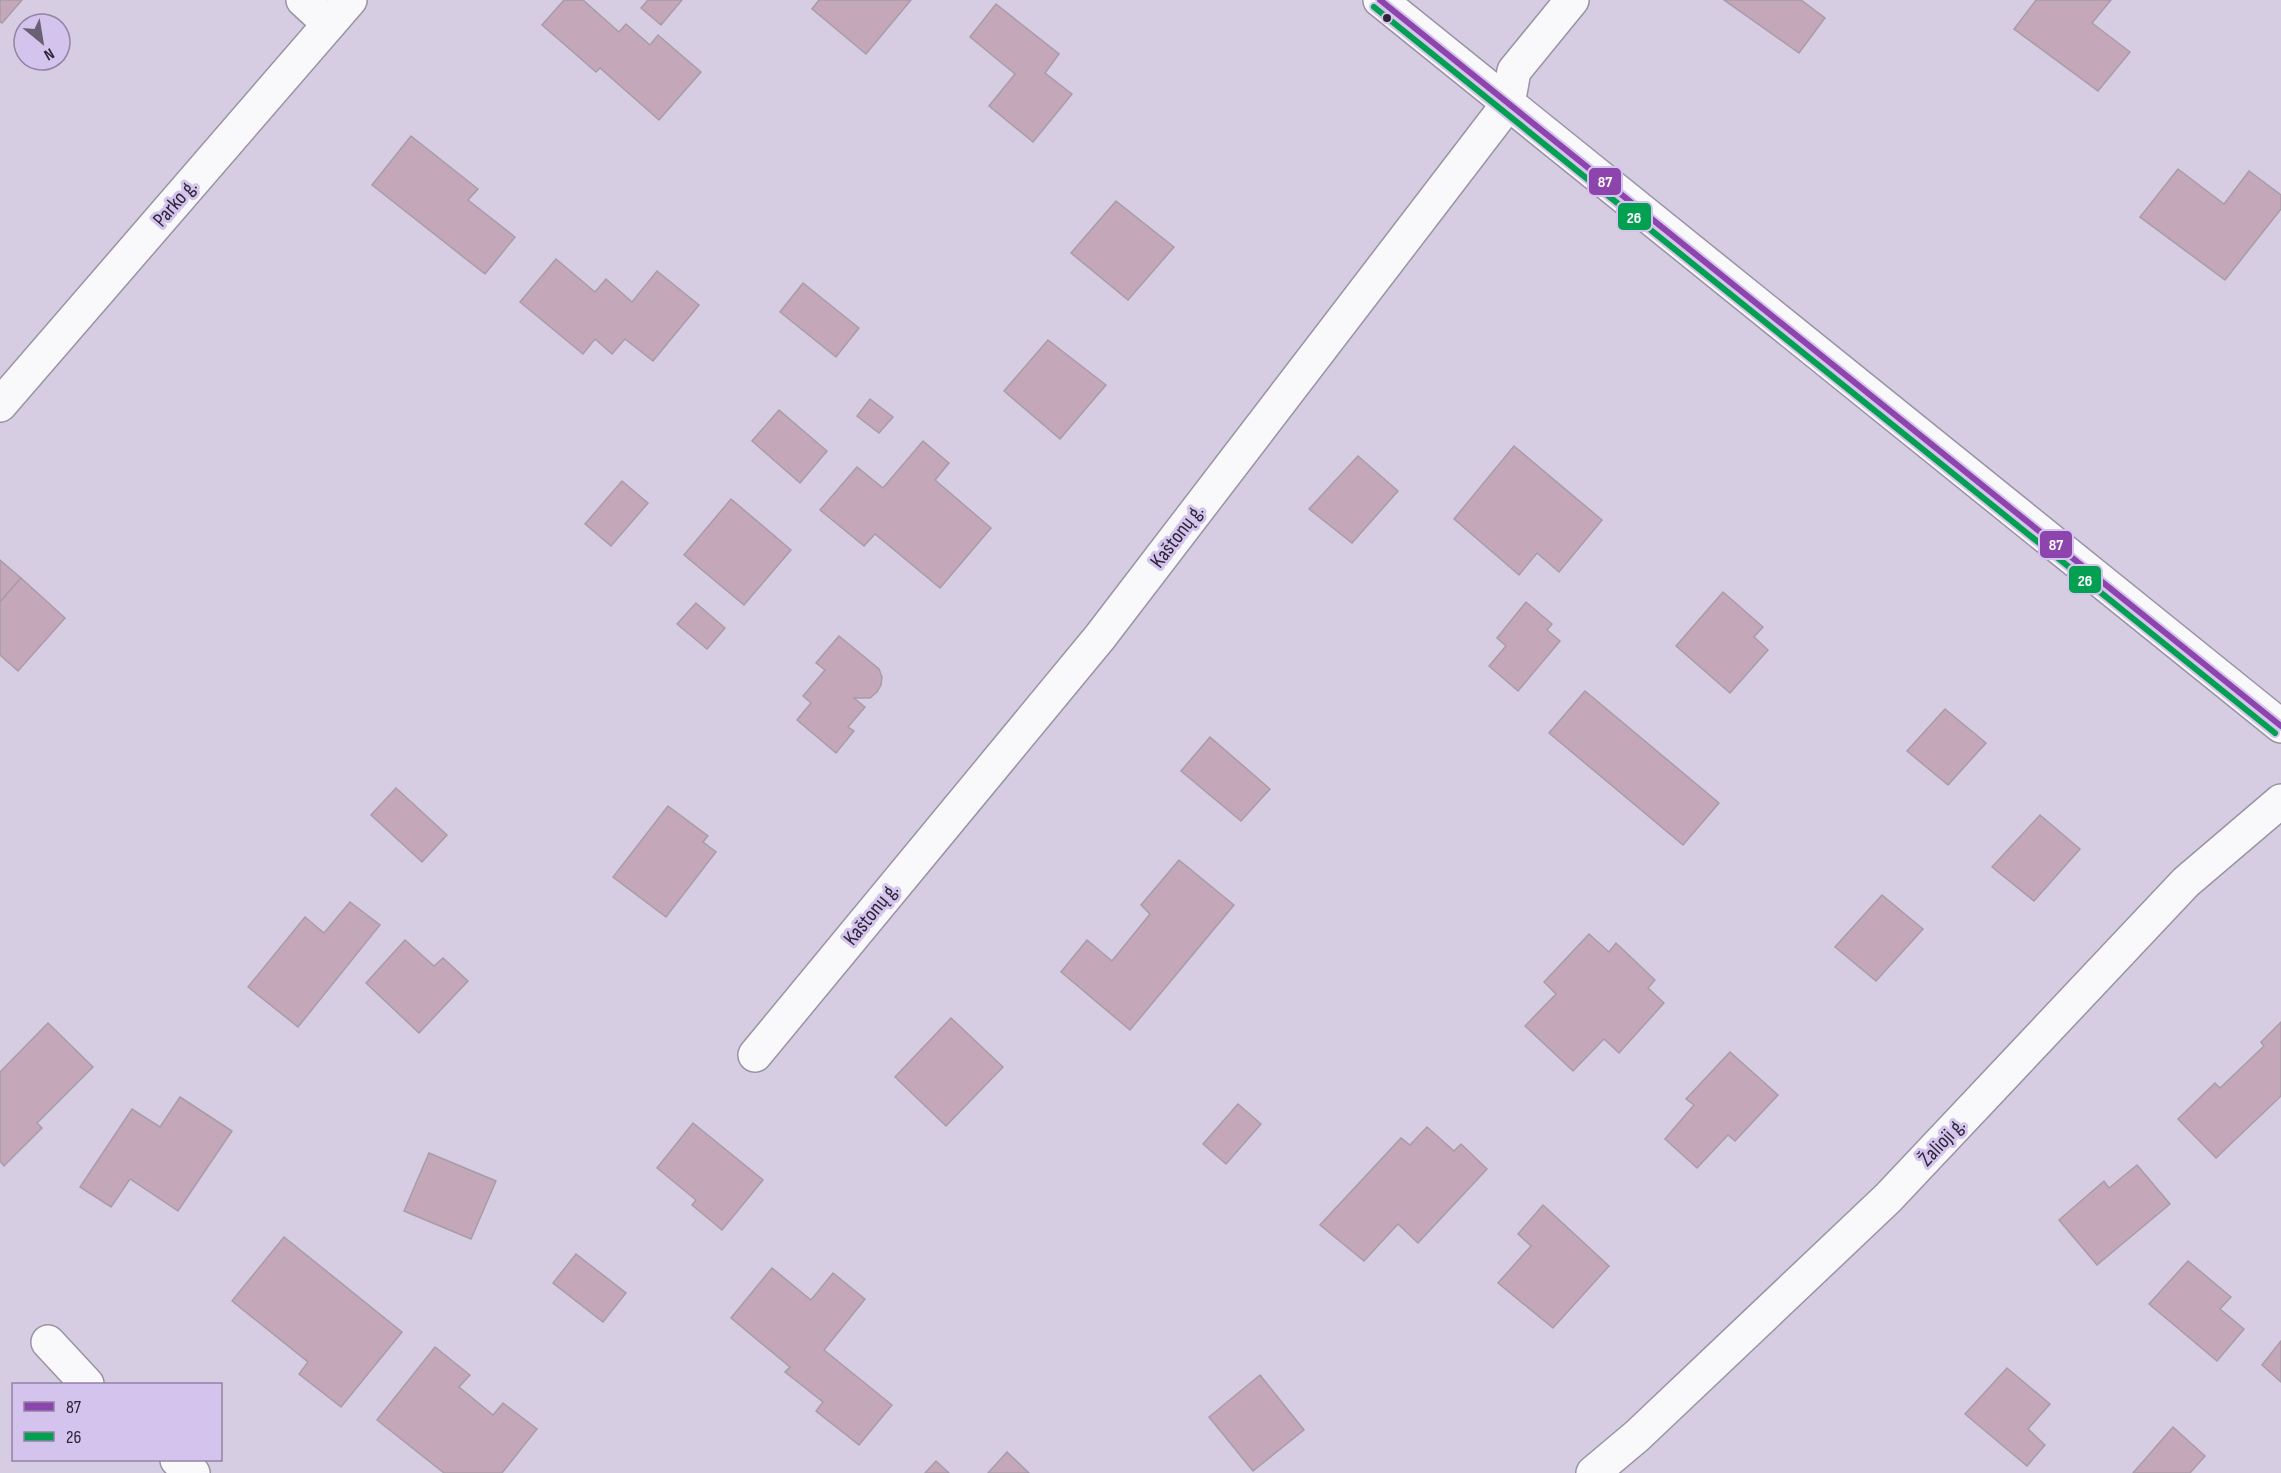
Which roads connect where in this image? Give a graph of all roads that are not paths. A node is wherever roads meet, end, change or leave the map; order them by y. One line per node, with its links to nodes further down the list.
1 (303, 0): 4 (street)
2 (1380, 0): 5 (street)
3 (1572, 0): 5 (street, Kaštonų g.)
4 (340, 12): 6 (street, Parko g.)
5 (1508, 104): 7 (street); 9 (street, Kaštonų g.)
6 (0, 405)
7 (2281, 726)
8 (2281, 801): 14 (street, Žalioji g.)
9 (755, 1055)
10 (48, 1342): 11 (street)
11 (86, 1383)
12 (178, 1461): 13 (street)
13 (193, 1473)
14 (1593, 1473)

